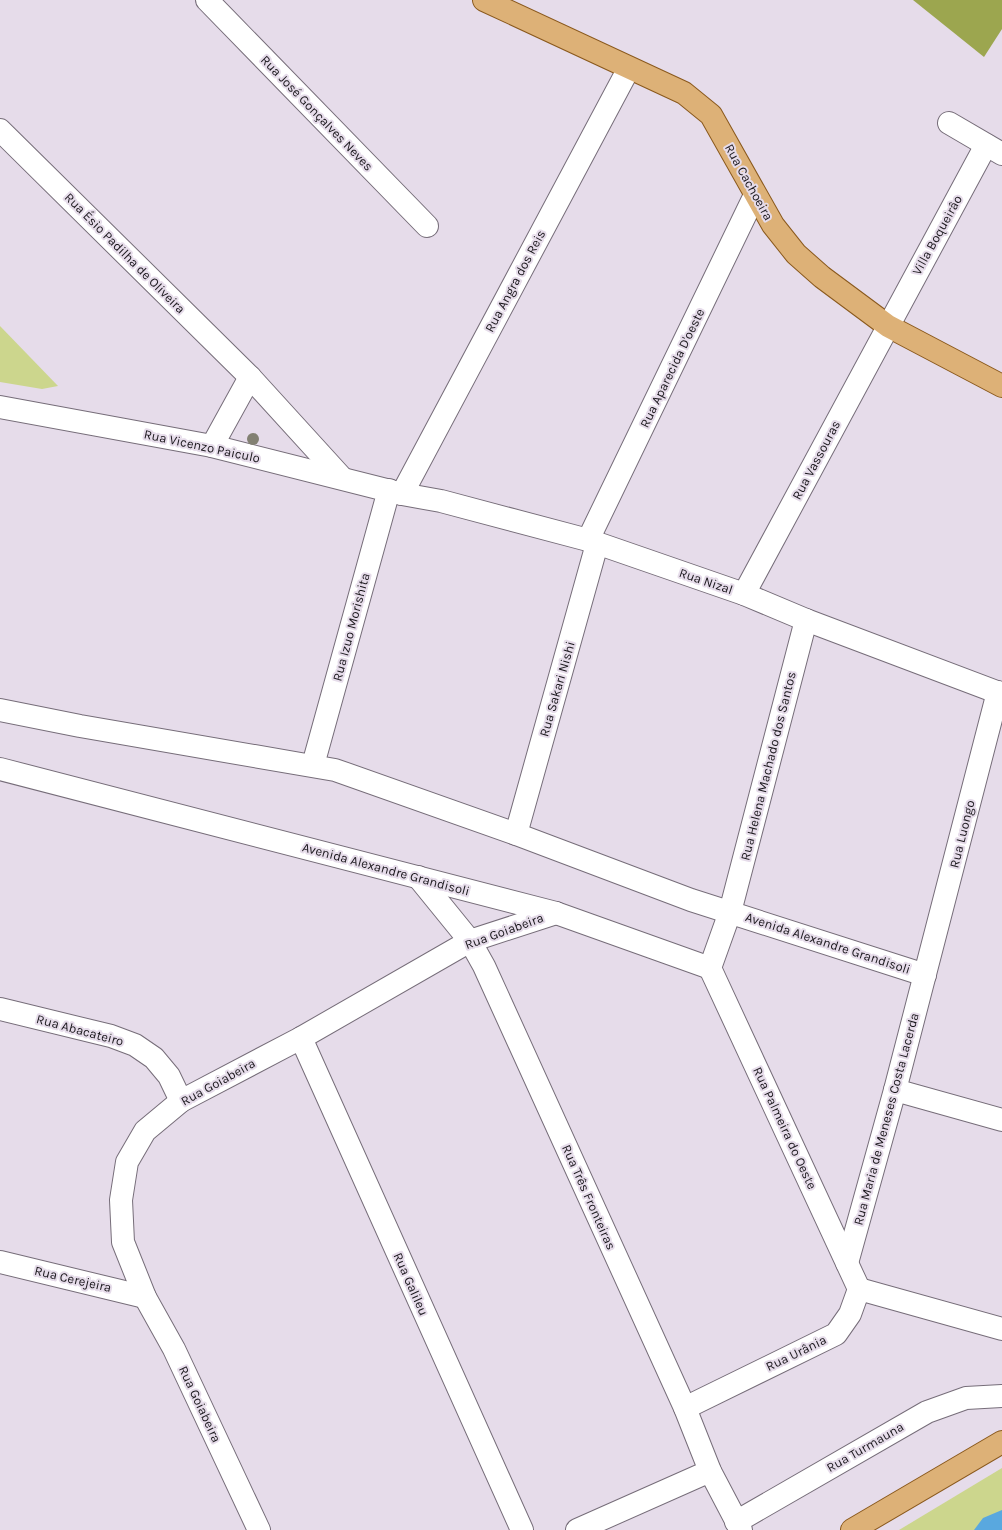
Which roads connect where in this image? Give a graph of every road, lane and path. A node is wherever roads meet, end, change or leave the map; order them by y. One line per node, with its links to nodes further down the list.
1 (207, 0): 8 (street, Rua José Gonçalves Neves)
2 (484, 0): 3 (main road, Rua Cachoeira)
3 (628, 68): 7 (main road, Rua Cachoeira); 15 (street, Rua Angra dos Reis)
4 (949, 124): 6 (street)
5 (0, 130): 10 (street, Rua Ésio Padilha de Oliveira)
6 (994, 149): 9 (street, Villa Boqueirâo)
7 (755, 195): 9 (main road, Rua Cachoeira); 16 (street, Rua Aparecida D'oeste)
8 (426, 226)
9 (888, 326): 11 (main road, Rua Cachoeira); 17 (street, Rua Vassouras)
10 (250, 377): 13 (street); 14 (street, Rua Ésio Padilha de Oliveira)
11 (1002, 386)
12 (0, 407): 13 (street, Rua Vicenzo Paiculo)
13 (212, 446): 14 (street, Rua Vicenzo Paiculo)
14 (342, 478): 15 (street, Rua Vicenzo Paiculo)
15 (395, 492): 16 (street, Rua Nizal); 21 (street, Rua Izuo Morishita)
16 (593, 542): 17 (street, Rua Nizal); 23 (street, Rua Sakari Nishi)
17 (744, 594): 18 (street, Rua Nizal)
18 (806, 620): 19 (street, Rua Nizal); 26 (street, Rua Helena Machado dos Santos)
19 (1000, 693): 29 (street, Rua Luongo)
20 (0, 710): 21 (street, Avenida Alexandre Grandisoli)
21 (313, 765): 23 (street, Avenida Alexandre Grandisoli)
22 (0, 769): 24 (street, Avenida Alexandre Grandisoli)
23 (516, 834): 26 (street, Avenida Alexandre Grandisoli)
24 (418, 877): 25 (street, Avenida Alexandre Grandisoli); 27 (street, Rua Três Fronteiras)
25 (556, 912): 27 (street, Rua Goiabeira); 28 (street, Avenida Alexandre Grandisoli)
26 (730, 912): 28 (street, Avenida Alexandre Grandisoli); 29 (street, Avenida Alexandre Grandisoli)
27 (470, 941): 31 (street, Rua Goiabeira); 41 (street, Rua Três Fronteiras)
28 (710, 968): 36 (street, Rua Palmeira do Oeste)
29 (925, 975): 32 (street, Rua Maria de Meneses Costa Lacerda)
30 (0, 1009): 33 (street, Rua Abacateiro)
31 (300, 1038): 33 (street, Rua Goiabeira); 46 (street, Rua Galileu)
32 (896, 1090): 34 (street); 36 (street, Rua Maria de Meneses Costa Lacerda)
33 (181, 1101): 38 (street, Rua Goiabeira)
34 (1002, 1120)
35 (0, 1262): 38 (street, Rua Cerejeira)
36 (847, 1263): 37 (street, Rua Palmeira do Oeste)
37 (858, 1289): 39 (street); 41 (street, Rua Urânia)
38 (145, 1296): 45 (street, Rua Goiabeira)
39 (1002, 1329)
40 (1002, 1396): 44 (street, Rua Turmauna)
41 (685, 1408): 43 (street, Rua Três Fronteiras)
42 (1002, 1442): 48 (main road)
43 (710, 1471): 44 (street, Rua Três Fronteiras); 47 (street)
44 (738, 1526)
45 (259, 1530)
46 (522, 1530)
47 (578, 1530)
48 (852, 1530)

